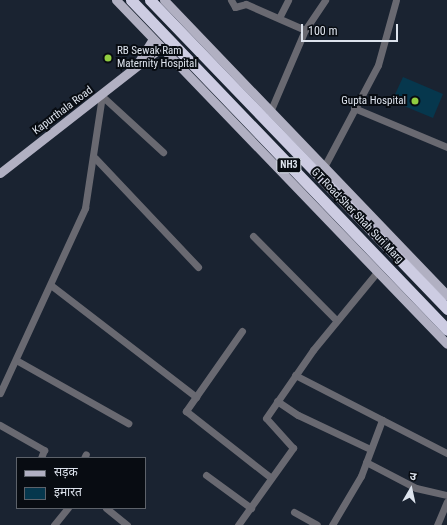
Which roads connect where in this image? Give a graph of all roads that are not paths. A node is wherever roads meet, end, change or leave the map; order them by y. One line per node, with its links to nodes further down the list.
1 (116, 0): 12 (main road)
2 (131, 0): 30 (highway, GT Road;Sher Shah Suri Marg / NH3)
3 (150, 0): 28 (highway, GT Road;Sher Shah Suri Marg / NH3)
4 (164, 0): 17 (main road)
5 (231, 0): 9 (street)
6 (288, 0): 10 (street)
7 (325, 0): 11 (street)
8 (396, 0): 16 (street)
9 (247, 2): 10 (street)
10 (279, 18): 11 (street)
11 (305, 30): 17 (street)
12 (153, 39): 13 (main road); 14 (main road, Kapurthala Road)
13 (161, 47): 14 (main road, Kapurthala Road); 25 (main road)
14 (138, 63): 15 (main road, Kapurthala Road)
15 (102, 96): 19 (street); 20 (street); 22 (main road, Kapurthala Road)
16 (354, 108): 18 (street); 21 (street)
17 (270, 112): 21 (main road)
18 (447, 147)
19 (163, 152)
20 (95, 158): 24 (street); 26 (street)
21 (324, 166): 27 (main road)
22 (0, 174)
23 (253, 236): 29 (street)
24 (198, 267)
25 (378, 271): 29 (street); 32 (main road)
26 (52, 286): 33 (street); 36 (street)
27 (447, 295)
28 (447, 309)
29 (336, 320): 34 (street)
30 (447, 330)
31 (242, 331): 36 (street)
32 (447, 344)
33 (16, 360): 35 (street); 39 (street)
34 (295, 375): 37 (street); 38 (street)
35 (0, 393)
36 (196, 397): 46 (street)
37 (277, 401): 41 (street); 46 (street)
38 (382, 420): 41 (street); 42 (street)
39 (128, 423)
40 (0, 425): 43 (street)
41 (370, 449): 44 (street)
42 (447, 453)
43 (42, 457)
44 (366, 462): 47 (street); 57 (street)
45 (206, 475): 49 (street)
46 (271, 478): 49 (street)
47 (447, 495)
48 (447, 502): 58 (street)
49 (251, 508): 55 (street)
50 (67, 509): 53 (street)
51 (107, 509): 54 (street)
52 (294, 512): 56 (street)
53 (54, 525)
54 (126, 525)
55 (238, 525)
56 (317, 525)
57 (332, 525)
58 (437, 525)

